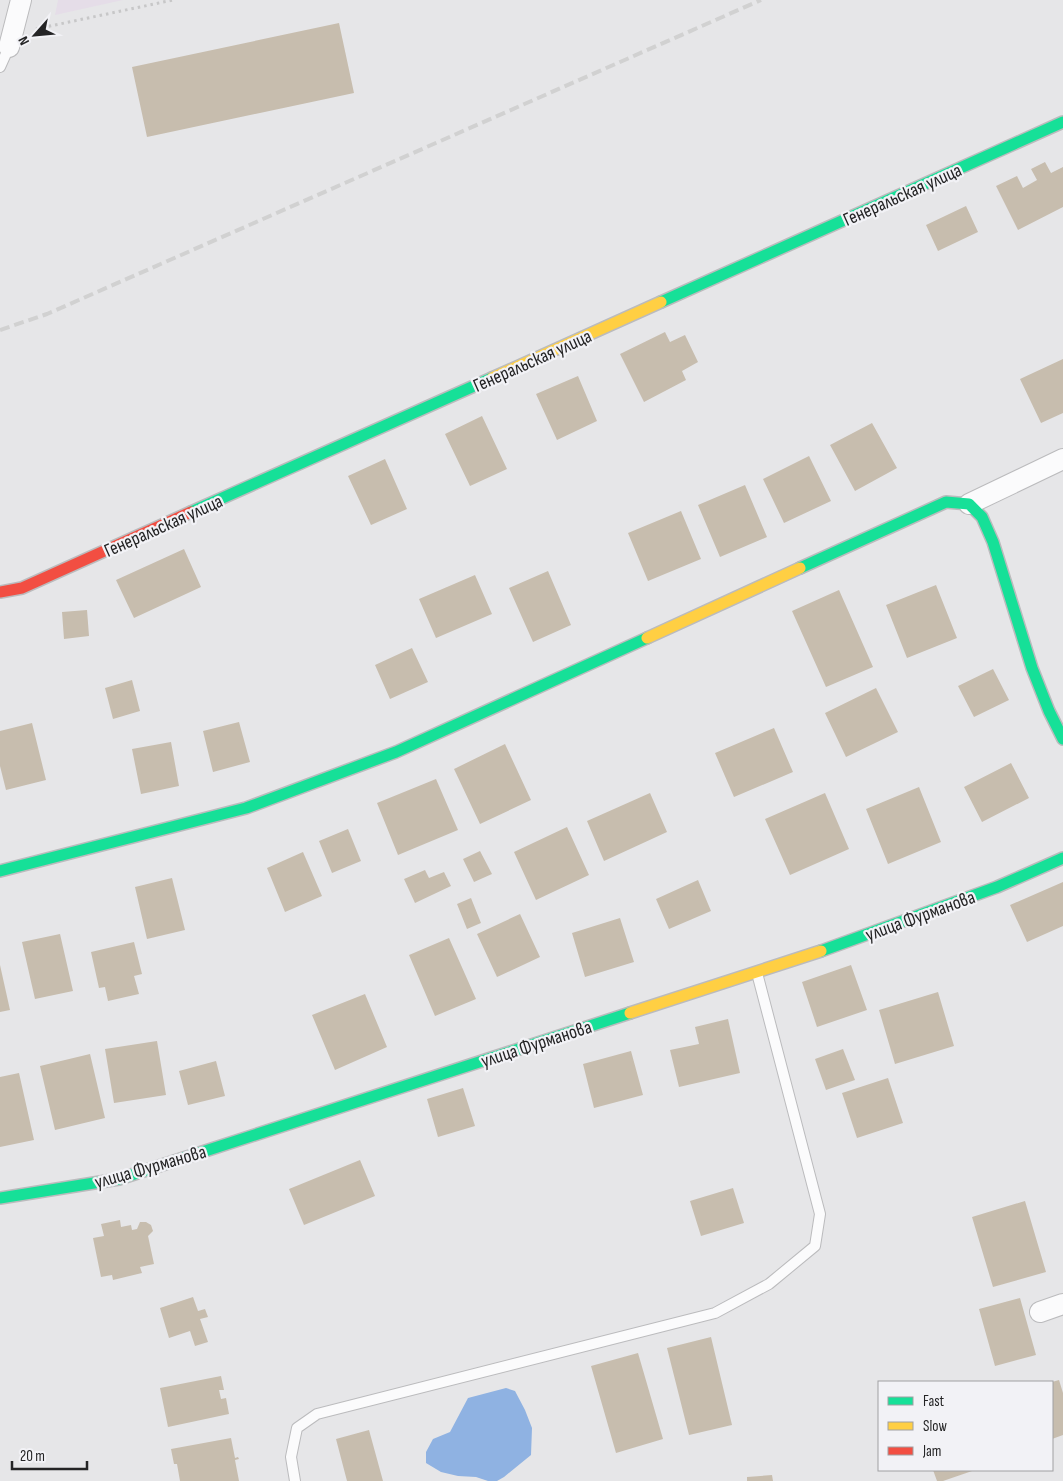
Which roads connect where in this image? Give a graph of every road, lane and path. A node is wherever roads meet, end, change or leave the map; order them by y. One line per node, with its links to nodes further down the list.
1 (21, 0): 3 (street)
2 (173, 0): 3 (path)
3 (11, 41): 4 (lane)
4 (0, 67)
5 (1063, 122): 8 (street, Генеральская улица)
6 (1063, 458): 7 (street)
7 (969, 504): 9 (street); 11 (street)
8 (0, 592)
9 (1063, 739)
10 (1063, 858): 12 (street, улица Фурманова)
11 (0, 871)
12 (756, 972): 13 (street, улица Фурманова); 16 (lane)
13 (0, 1198)
14 (1063, 1304): 15 (street)
15 (1040, 1312)
16 (296, 1481)

